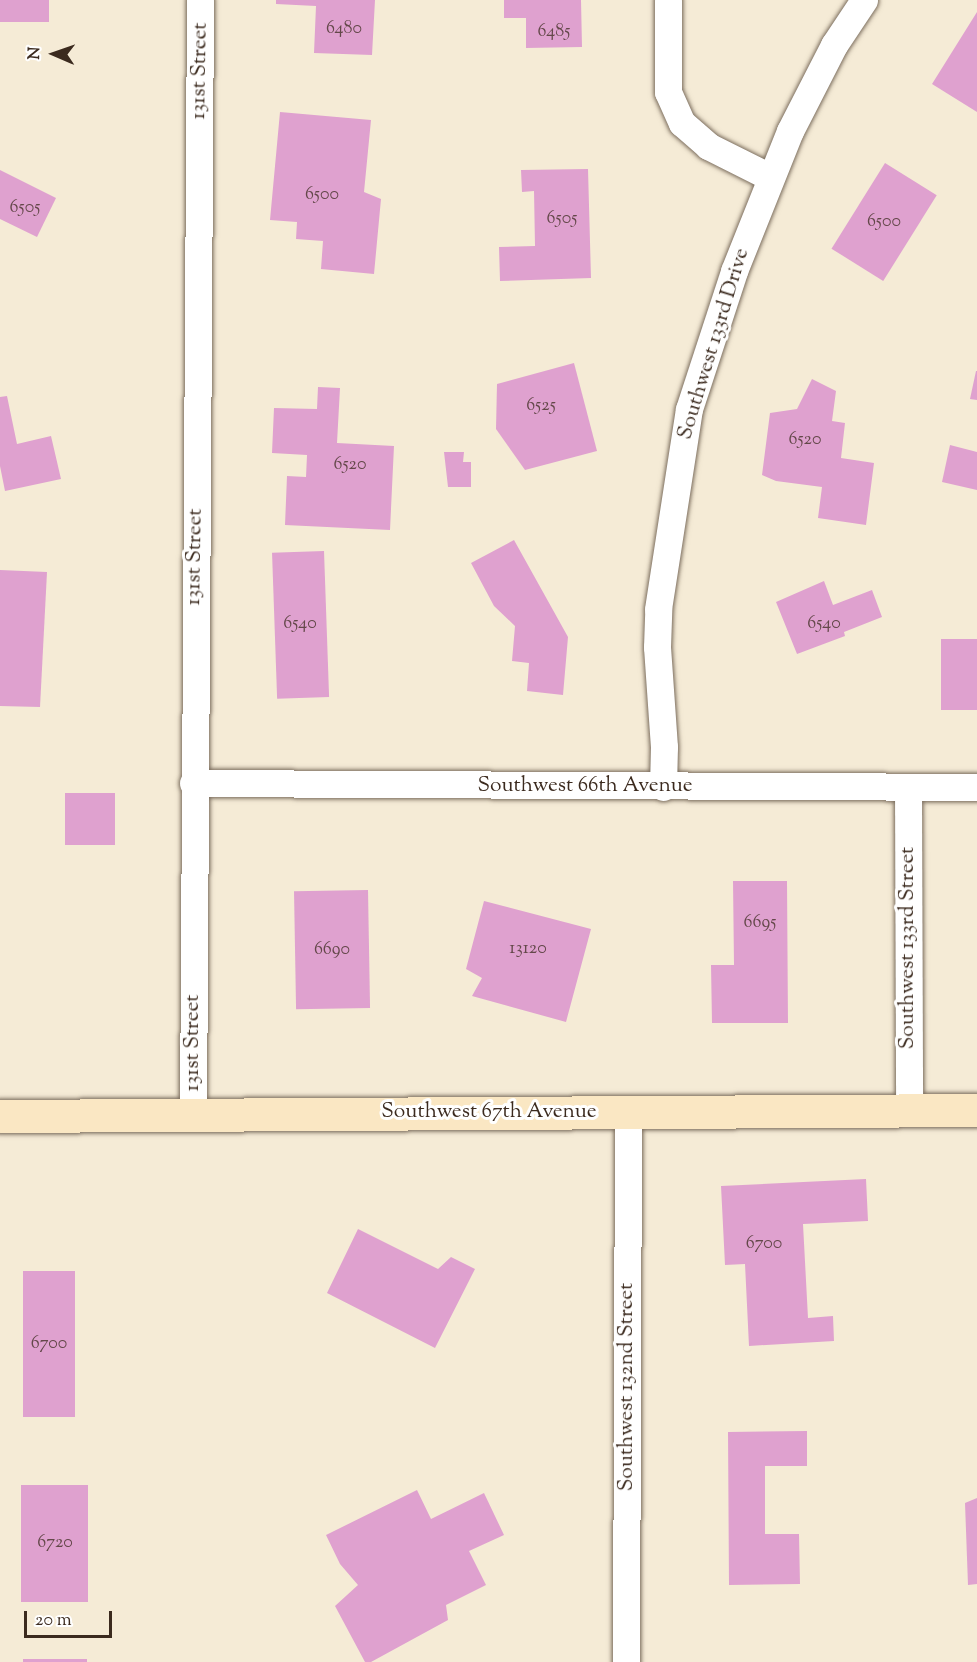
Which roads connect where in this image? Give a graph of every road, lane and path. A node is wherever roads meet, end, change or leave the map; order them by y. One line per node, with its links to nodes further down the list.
1 (200, 0): 5 (street, 131st Street)
2 (668, 0): 4 (street)
3 (864, 0): 4 (street, Southwest 133rd Drive)
4 (770, 177): 6 (street, Southwest 133rd Drive)
5 (193, 783): 6 (street, Southwest 66th Avenue); 12 (street, 131st Street)
6 (663, 787): 7 (street, Southwest 66th Avenue)
7 (908, 787): 8 (street, Southwest 66th Avenue); 9 (street, Southwest 133rd Street)
8 (977, 787)
9 (909, 1109): 10 (main road, Southwest 67th Avenue); 11 (main road, Southwest 67th Avenue)
10 (977, 1110)
11 (628, 1112): 12 (main road, Southwest 67th Avenue); 14 (street, Southwest 132nd Street)
12 (193, 1114): 13 (main road, Southwest 67th Avenue)
13 (0, 1116)
14 (626, 1662)

